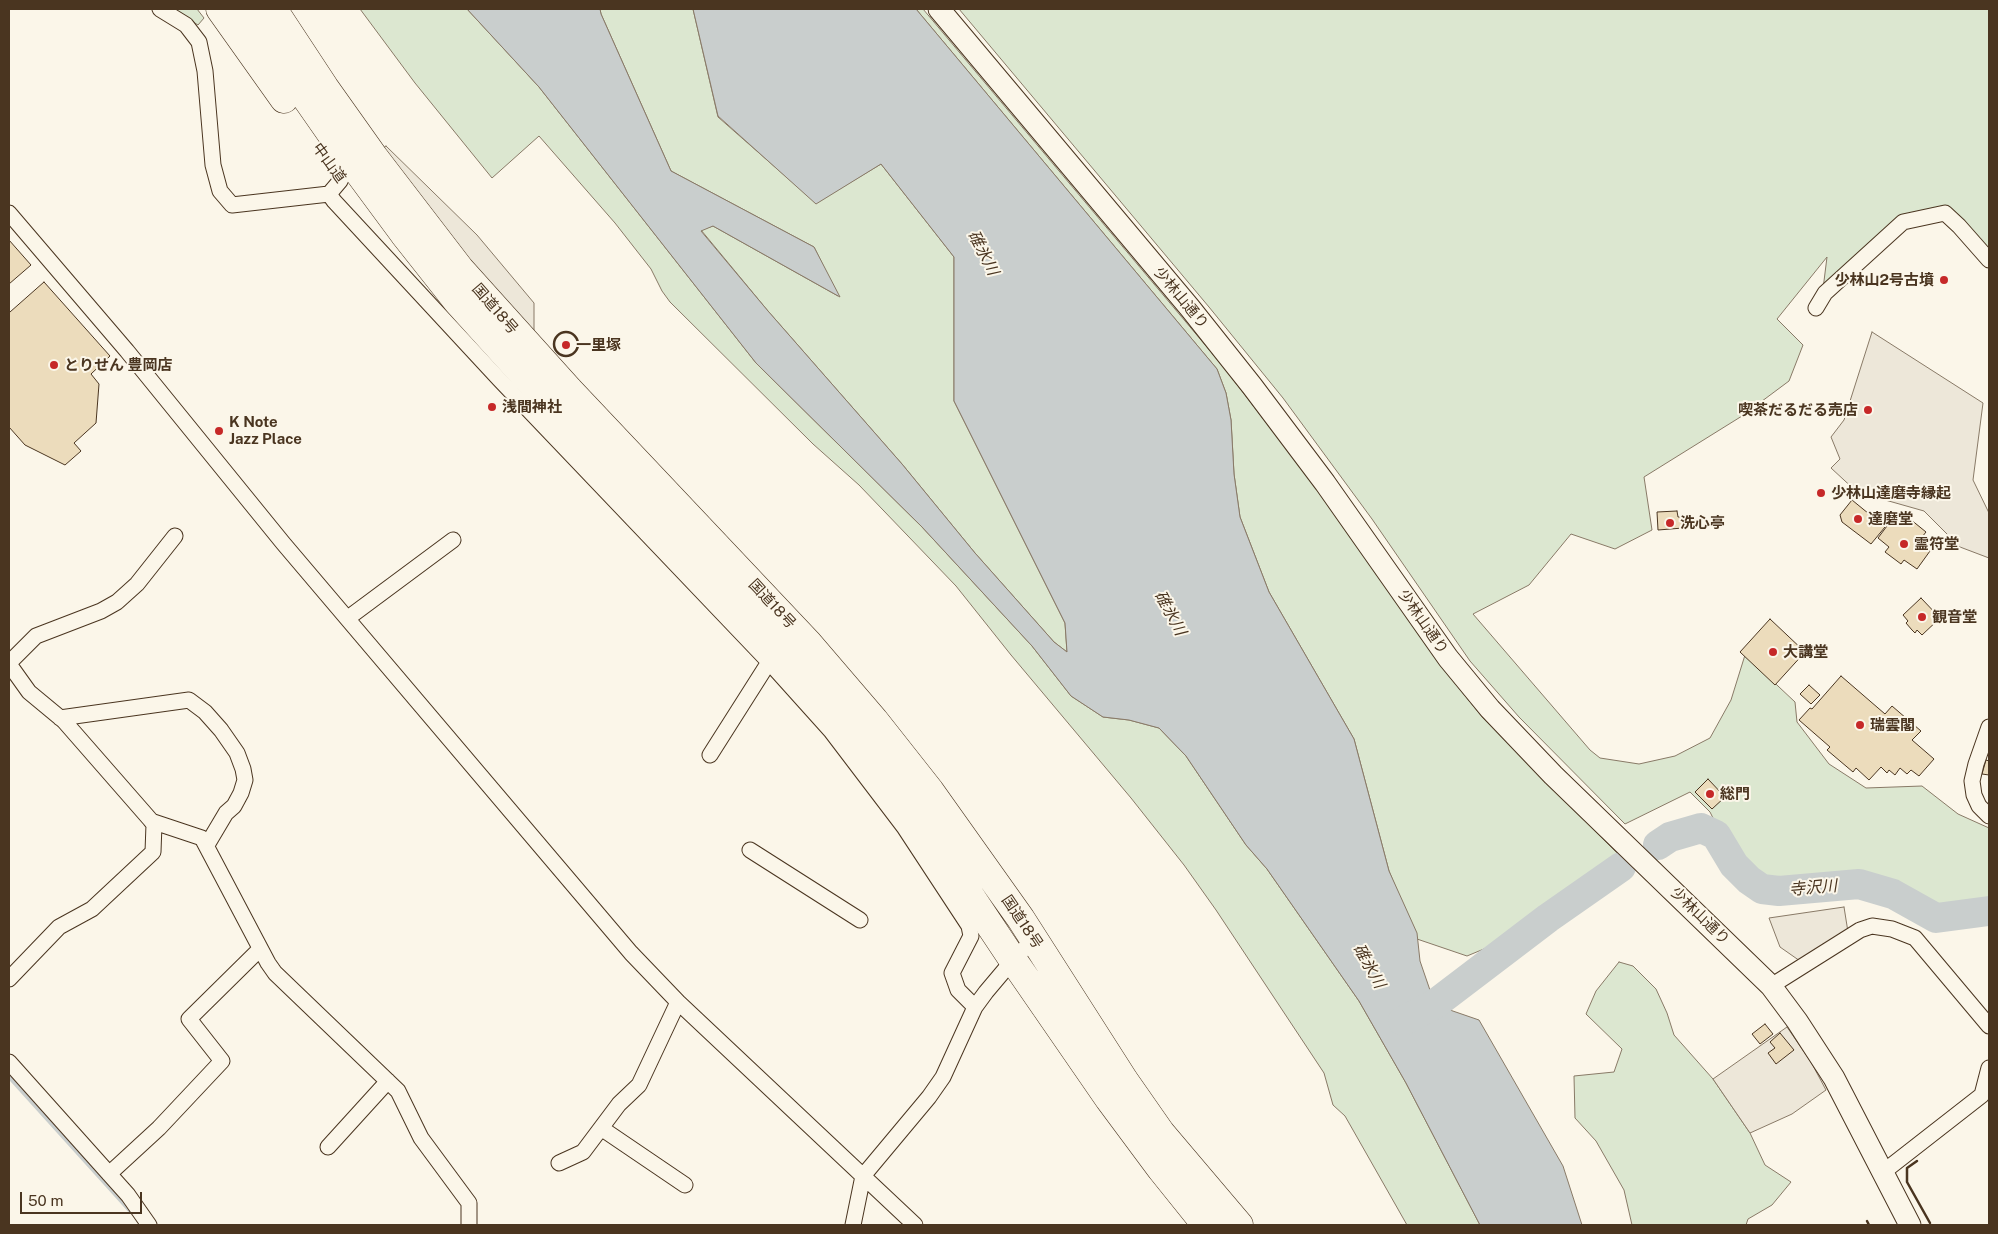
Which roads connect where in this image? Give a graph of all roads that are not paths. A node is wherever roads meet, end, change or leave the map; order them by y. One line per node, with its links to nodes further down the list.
1 (160, 9): 6 (street)
2 (220, 9): 6 (highway, 中山道)
3 (244, 9): 6 (highway, 国道18号)
4 (273, 9): 23 (highway, 国道18号)
5 (939, 9): 27 (street, 少林山通り)
6 (340, 179): 13 (street); 25 (highway, 国道18号)
7 (9, 213): 12 (street)
8 (1989, 260): 9 (street)
9 (1816, 308)
10 (175, 536): 14 (street)
11 (453, 540): 12 (street)
12 (348, 618): 28 (street)
13 (769, 662): 17 (street); 29 (street)
14 (9, 663): 15 (street)
15 (60, 718): 19 (street); 20 (street)
16 (1989, 727): 18 (street)
17 (710, 755)
18 (1989, 816)
19 (151, 821): 20 (street); 26 (street)
20 (207, 845): 24 (street)
21 (750, 850): 22 (street)
22 (860, 920)
23 (1034, 939): 25 (street); 46 (highway, 国道18号)
24 (260, 949): 33 (street); 38 (street)
25 (1013, 960): 29 (street); 45 (highway, 国道18号)
26 (9, 979)
27 (1771, 986): 30 (street); 37 (street, 少林山通り)
28 (678, 1002): 34 (street); 39 (street)
29 (975, 1007): 39 (street)
30 (1989, 1026)
31 (9, 1062): 38 (street)
32 (1989, 1068): 37 (street)
33 (388, 1081): 35 (street); 42 (street)
34 (601, 1128): 36 (street); 40 (street)
35 (328, 1147)
36 (559, 1163)
37 (1882, 1173): 47 (street, 少林山通り)
38 (108, 1174): 41 (street)
39 (863, 1176): 43 (street); 44 (street)
40 (685, 1185)
41 (149, 1225)
42 (469, 1225)
43 (853, 1225)
44 (915, 1225)
45 (1206, 1225)
46 (1239, 1225)
47 (1910, 1225)

